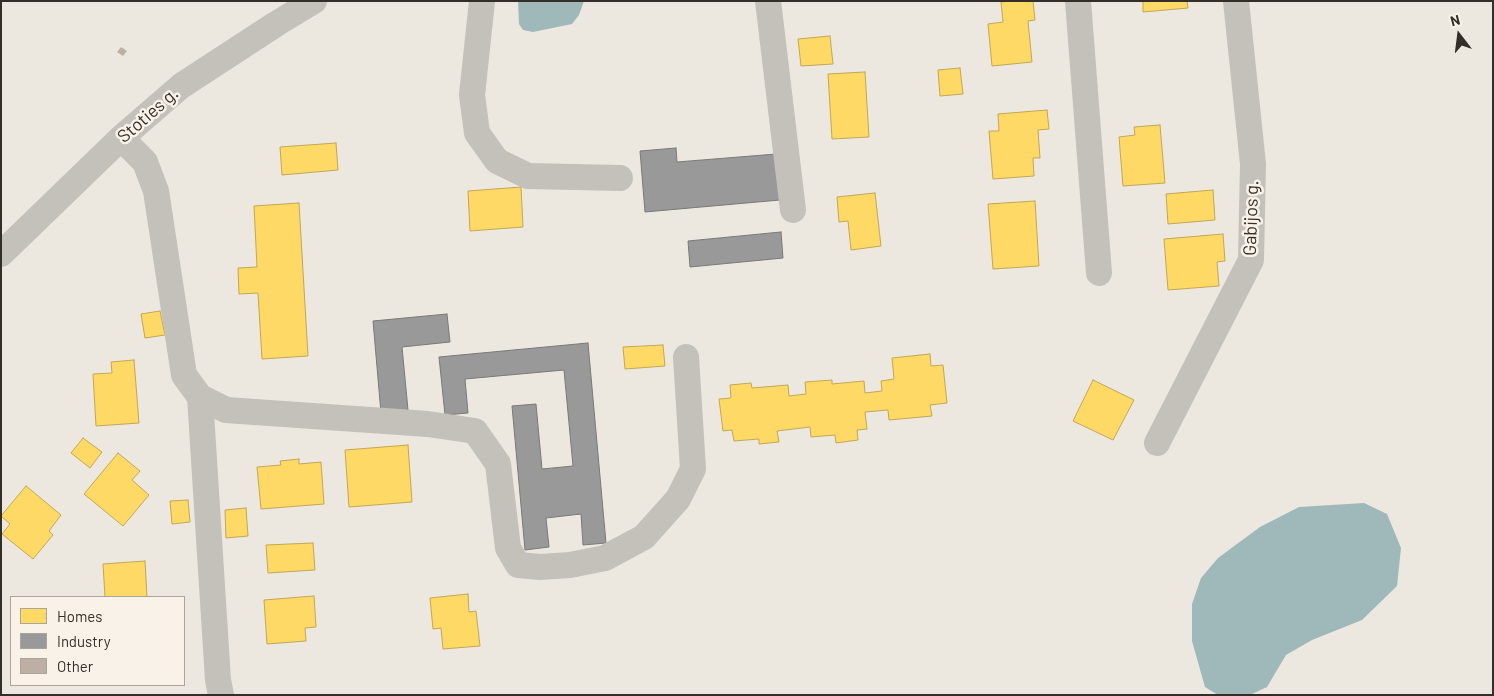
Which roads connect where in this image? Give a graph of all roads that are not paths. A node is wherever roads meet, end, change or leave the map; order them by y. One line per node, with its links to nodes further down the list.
1 (314, 1): 6 (street, Stoties g.)
2 (482, 1): 7 (street)
3 (768, 1): 8 (street)
4 (1078, 1): 10 (street)
5 (1236, 1): 13 (street, Gabijos g.)
6 (121, 138): 9 (street, Stoties g.); 12 (street)
7 (620, 178)
8 (793, 210)
9 (1, 254)
10 (1099, 273)
11 (686, 358): 12 (street)
12 (200, 397): 14 (street)
13 (1157, 442)
14 (221, 695)

